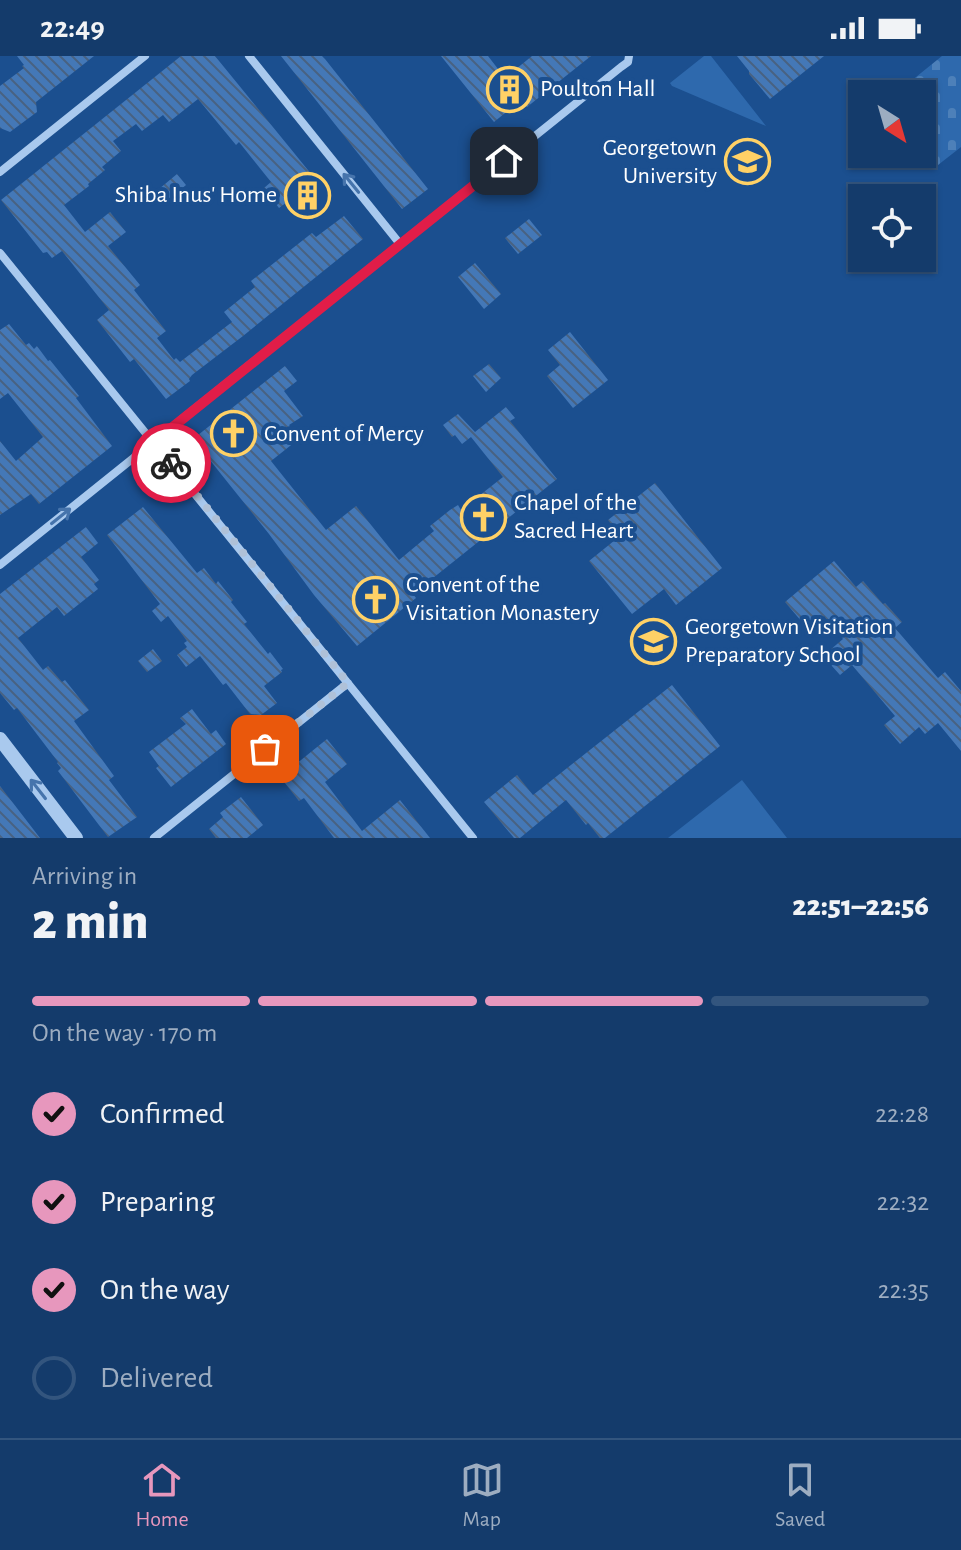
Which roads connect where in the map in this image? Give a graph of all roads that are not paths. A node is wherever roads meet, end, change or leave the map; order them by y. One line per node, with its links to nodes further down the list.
1 (145, 56): 4 (street)
2 (249, 56): 5 (street, one-way to 2)
3 (629, 56): 5 (street)
4 (0, 172)
5 (400, 244): 7 (street)
6 (0, 253): 7 (street)
7 (154, 442): 8 (street, one-way to 7); 9 (street)
8 (0, 565)
9 (348, 683): 12 (street); 13 (street)
10 (0, 739): 11 (street, one-way to 10)
11 (76, 838)
12 (154, 838)
13 (473, 838)

